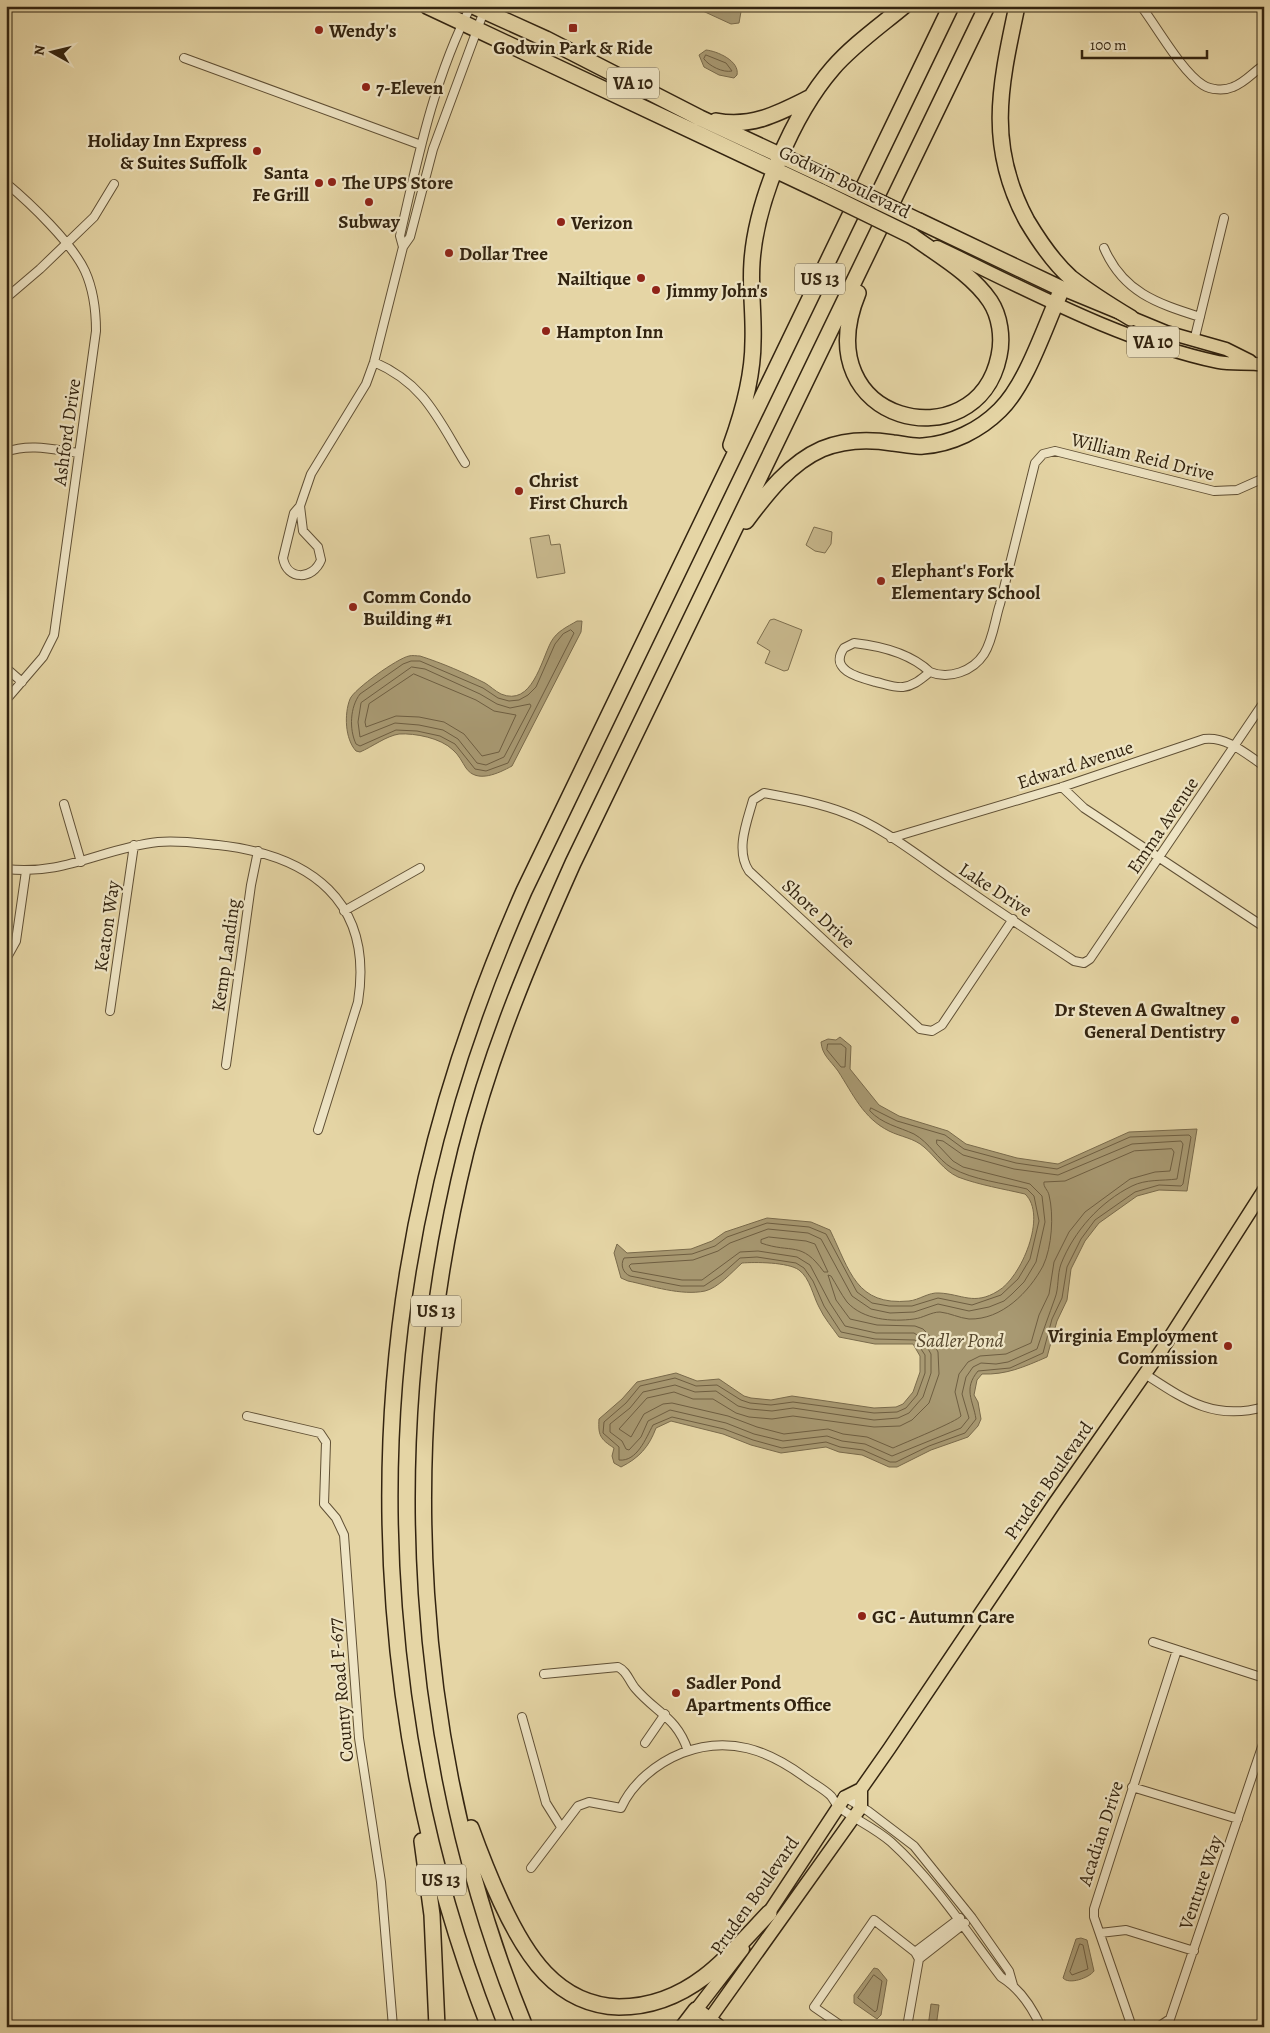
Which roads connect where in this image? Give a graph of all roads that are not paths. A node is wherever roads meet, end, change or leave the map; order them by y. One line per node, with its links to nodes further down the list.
1 (427, 6): 8 (highway, Godwin Boulevard / VA 10)
2 (904, 6): 12 (highway)
3 (951, 6): 39 (highway, US 13)
4 (987, 6): 22 (highway, US 13)
5 (1017, 6): 29 (highway)
6 (1142, 6): 11 (street)
7 (478, 7): 8 (street); 9 (street); 13 (highway, Godwin Boulevard / VA 10)
8 (462, 23): 9 (highway, Godwin Boulevard / VA 10); 14 (street)
9 (477, 30): 16 (highway, Godwin Boulevard / VA 10); 23 (street)
10 (184, 58): 14 (street)
11 (1264, 65)
12 (810, 98): 13 (highway); 15 (highway)
13 (700, 118): 15 (highway, Godwin Boulevard / VA 10)
14 (421, 145): 23 (street)
15 (782, 156): 16 (highway); 25 (highway, Godwin Boulevard / VA 10, bridge)
16 (775, 170): 20 (highway, Godwin Boulevard / VA 10, bridge); 39 (highway)
17 (6, 183): 21 (street, Ashford Drive)
18 (114, 184): 21 (street)
19 (1224, 218): 28 (street)
20 (912, 236): 22 (highway); 27 (main road, Godwin Boulevard / VA 10)
21 (65, 244): 26 (street); 34 (street, Ashford Drive)
22 (873, 245): 38 (highway, US 13)
23 (403, 247): 31 (street)
24 (1104, 248): 28 (street)
25 (1062, 289): 27 (highway); 29 (main road, Godwin Boulevard / VA 10)
26 (6, 298)
27 (1055, 303): 32 (main road, Godwin Boulevard / VA 10); 38 (highway)
28 (1200, 317): 30 (street)
29 (1131, 318): 30 (main road, Godwin Boulevard / VA 10)
30 (1194, 341): 32 (main road, Godwin Boulevard / VA 10)
31 (374, 362): 35 (street); 37 (street)
32 (1259, 364)
33 (6, 452): 34 (street)
34 (79, 454): 42 (street, Ashford Drive)
35 (465, 463)
36 (1264, 478): 41 (street, William Reid Drive)
37 (300, 506): 37 (street)
38 (727, 546): 71 (highway, US 13)
39 (689, 551): 76 (highway, US 13)
40 (6, 668): 42 (street)
41 (930, 672): 41 (street)
42 (22, 682): 43 (street, Ashford Drive)
43 (6, 700)
44 (1264, 702): 45 (street, Emma Avenue)
45 (1234, 746): 46 (street, Edward Avenue); 47 (street, Edward Avenue); 52 (street, Emma Avenue)
46 (1264, 766)
47 (1062, 787): 49 (street, Edward Avenue); 52 (street)
48 (64, 804): 53 (street)
49 (891, 838): 58 (street, Lake Drive); 58 (street, Shore Drive)
50 (134, 845): 51 (street); 53 (street); 62 (street, Keaton Way)
51 (258, 851): 57 (street); 63 (street, Kemp Landing)
52 (1160, 857): 59 (street); 61 (street, Emma Avenue)
53 (81, 862): 56 (street)
54 (420, 868): 57 (street)
55 (6, 869): 56 (street)
56 (26, 871): 60 (street)
57 (344, 911): 64 (street)
58 (1013, 919): 61 (street, Lake Drive)
59 (1264, 927)
60 (6, 960)
61 (1084, 963)
62 (110, 1011)
63 (226, 1065)
64 (318, 1130)
65 (1264, 1190): 66 (main road, Pruden Boulevard)
66 (1145, 1374): 67 (street); 81 (main road, Pruden Boulevard)
67 (1264, 1407)
68 (247, 1416): 97 (street, County Road F-677)
69 (1154, 1642): 70 (street)
70 (1177, 1650): 73 (street); 80 (street, Acadian Drive)
71 (434, 1672): 88 (highway); 100 (highway, US 13)
72 (544, 1674): 74 (street)
73 (1264, 1678)
74 (665, 1714): 78 (street); 79 (street)
75 (522, 1717): 86 (street)
76 (408, 1728): 98 (highway); 99 (highway, US 13)
77 (1264, 1741): 85 (street, Venture Way)
78 (645, 1743)
79 (688, 1751): 82 (street); 86 (street)
80 (1132, 1787): 85 (street); 91 (street, Acadian Drive)
81 (861, 1789): 83 (main road); 84 (main road)
82 (831, 1796): 83 (street); 83 (street)
83 (842, 1802): 84 (street); 84 (street); 88 (main road, Pruden Boulevard)
84 (858, 1812): 89 (street); 90 (street); 96 (main road, Pruden Boulevard)
85 (1238, 1819): 92 (street, Venture Way)
86 (561, 1827): 87 (street)
87 (531, 1868)
88 (769, 1913): 95 (main road, Pruden Boulevard)
89 (970, 1915): 90 (street); 94 (street)
90 (960, 1922): 93 (street); 94 (street)
91 (1100, 1933): 92 (street); 105 (street, Acadian Drive)
92 (1194, 1951): 106 (street, Venture Way)
93 (917, 1955): 102 (street); 103 (street)
94 (1013, 1985): 104 (street)
95 (696, 2010): 96 (highway); 101 (highway, Pruden Boulevard)
96 (710, 2025)
97 (393, 2027)
98 (437, 2027)
99 (489, 2027)
100 (525, 2027)
101 (683, 2027)
102 (843, 2027)
103 (907, 2027)
104 (1041, 2027)
105 (1132, 2027)
106 (1158, 2027)

